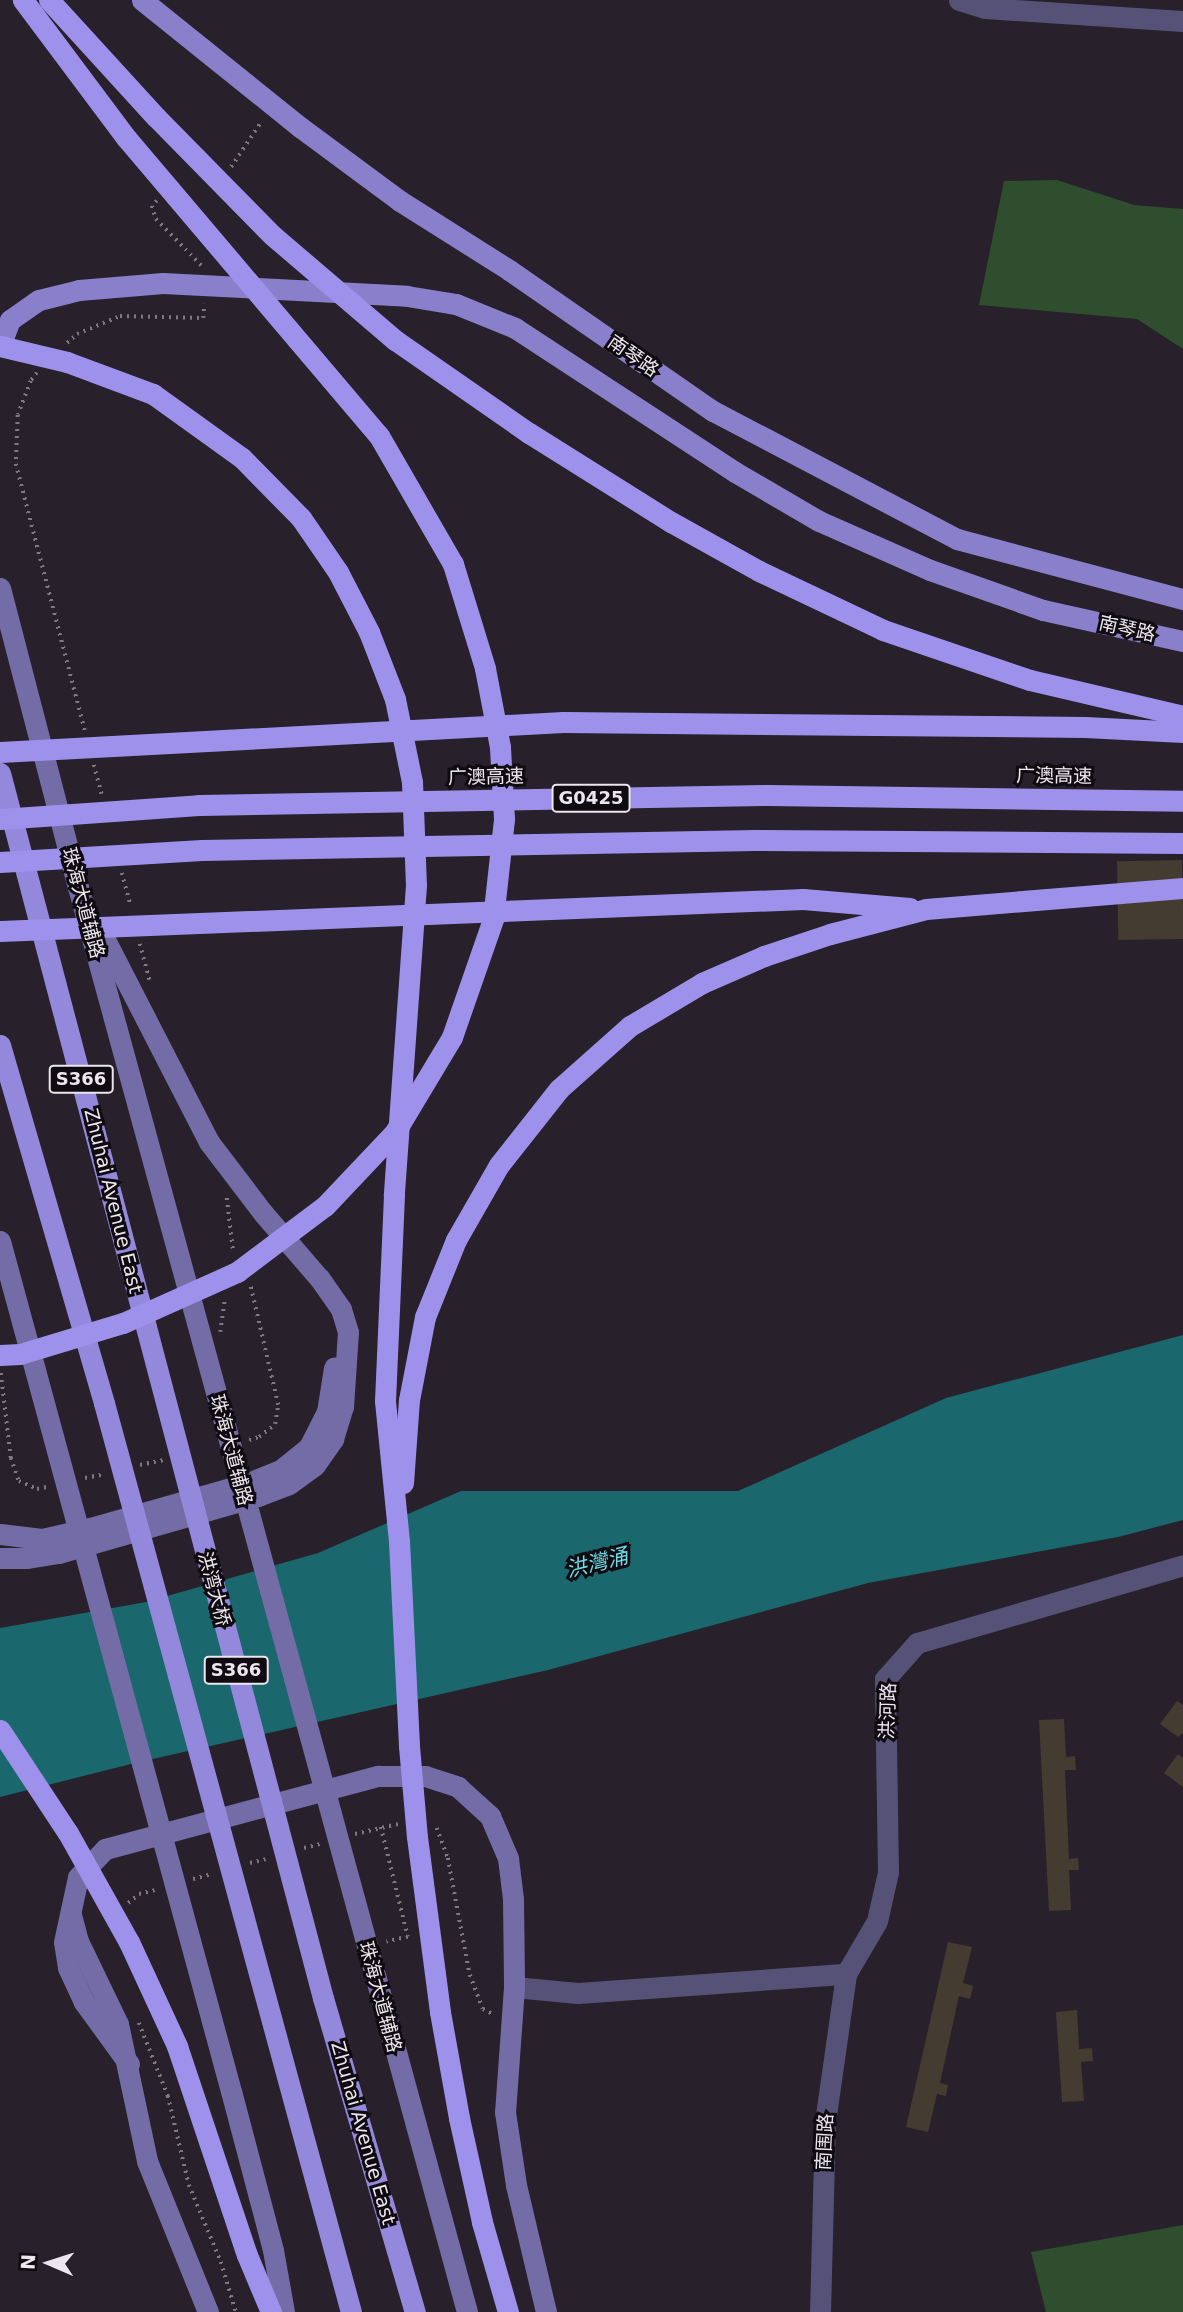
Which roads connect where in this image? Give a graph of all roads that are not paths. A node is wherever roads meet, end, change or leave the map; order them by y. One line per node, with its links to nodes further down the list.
1 (23, 0): 25 (highway)
2 (49, 0): 10 (highway)
3 (142, 0): 8 (main road, 南琴路)
4 (960, 0): 5 (street)
5 (1183, 21)
6 (0, 346): 9 (main road, 南琴路); 28 (highway)
7 (0, 588): 18 (main road, 珠海大道辅路)
8 (1183, 599)
9 (1183, 641)
10 (1183, 716)
11 (1183, 732): 12 (highway)
12 (0, 752)
13 (0, 773): 26 (highway, Zhuhai Avenue East / S366)
14 (1183, 801): 15 (highway, 广澳高速 / G0425)
15 (0, 819)
16 (1183, 843): 17 (highway)
17 (0, 862)
18 (78, 887): 24 (main road); 40 (main road, 珠海大道辅路)
19 (1183, 888): 20 (highway)
20 (926, 909): 21 (highway); 28 (highway)
21 (0, 931)
22 (0, 1045): 38 (highway, S366)
23 (0, 1241): 37 (main road)
24 (319, 1278): 27 (main road); 29 (main road)
25 (0, 1355)
26 (160, 1386): 32 (highway, 洪湾大桥 / S366)
27 (0, 1534)
28 (399, 1541): 41 (highway)
29 (0, 1558)
30 (1183, 1565): 33 (street, 洪河路)
31 (0, 1730): 36 (highway)
32 (312, 1955): 39 (highway, Zhuhai Avenue East / S366)
33 (846, 1974): 34 (street); 43 (street, 南围路)
34 (514, 1987): 35 (main road); 42 (main road)
35 (208, 2312)
36 (271, 2312)
37 (284, 2312)
38 (351, 2312)
39 (415, 2312)
40 (467, 2312)
41 (508, 2312)
42 (546, 2312)
43 (820, 2312)

